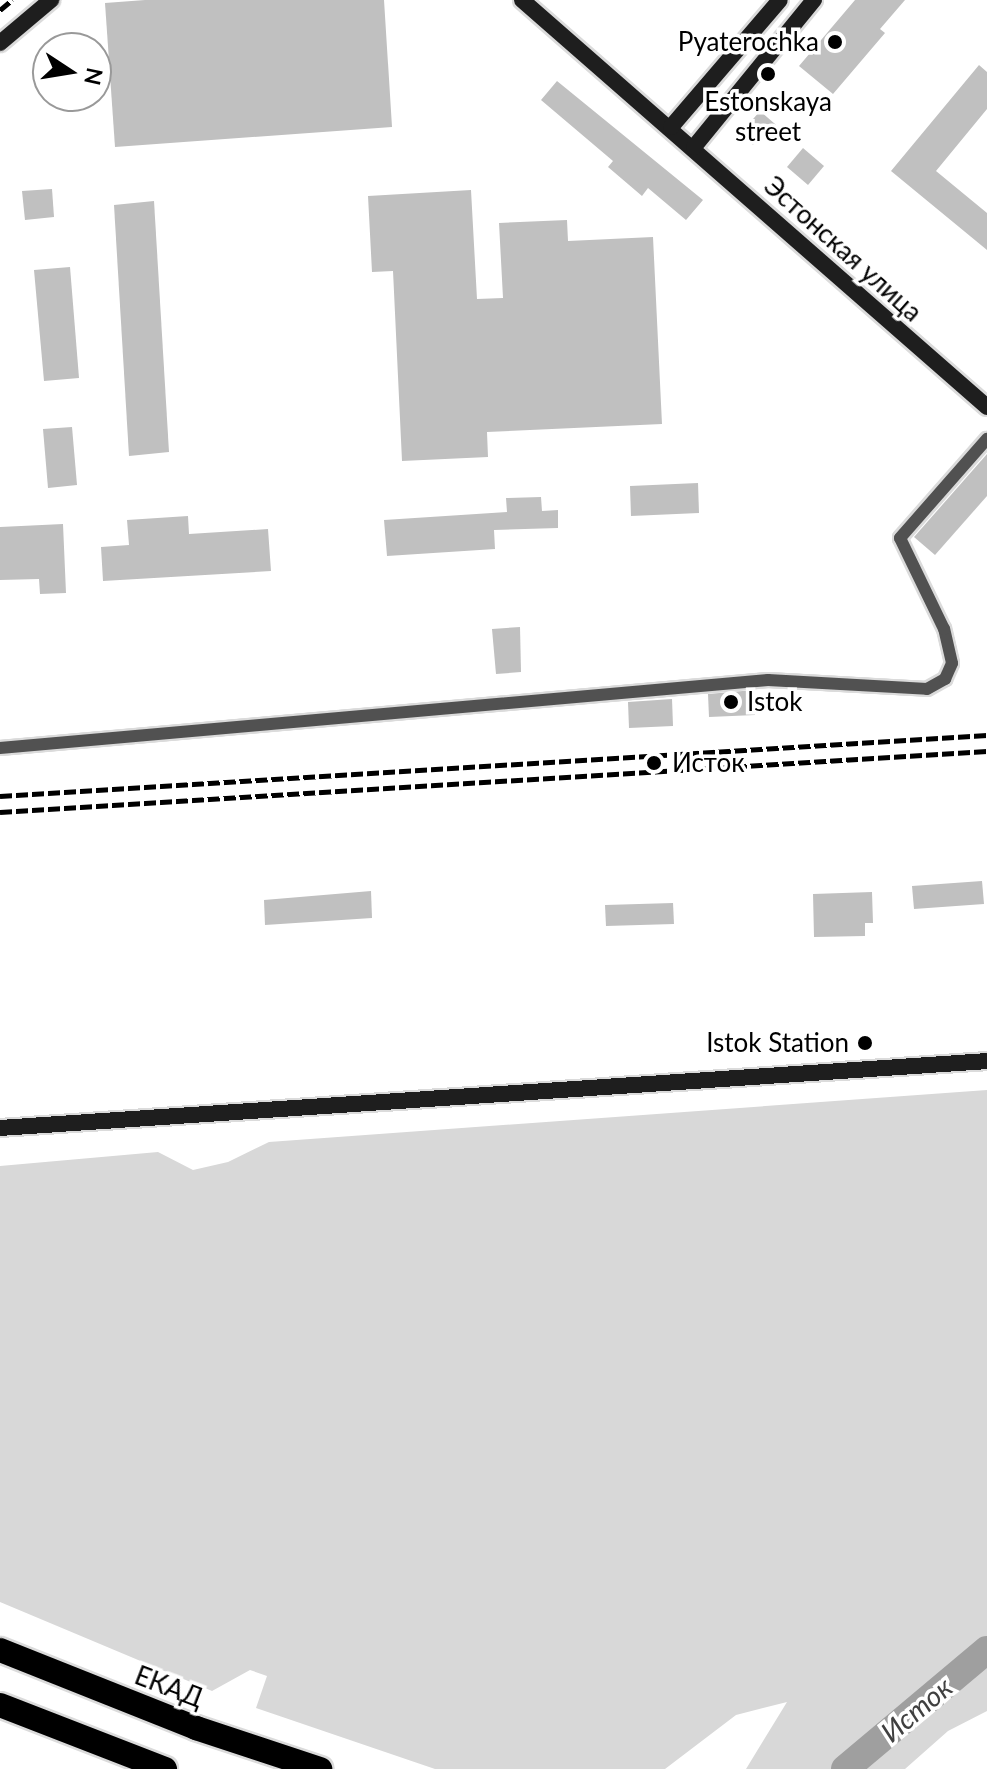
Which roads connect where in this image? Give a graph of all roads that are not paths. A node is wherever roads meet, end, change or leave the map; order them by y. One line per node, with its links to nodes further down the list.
1 (51, 0): 5 (street)
2 (522, 0): 6 (street, Эстонская улица)
3 (780, 0): 6 (street)
4 (814, 0): 7 (street)
5 (0, 43)
6 (671, 127): 7 (street, Эстонская улица)
7 (694, 147): 8 (street, Эстонская улица)
8 (987, 407)
9 (987, 439): 10 (street)
10 (0, 748)
11 (987, 1061): 12 (street)
12 (0, 1128)
13 (0, 1650): 16 (highway, ЕКАД)
14 (0, 1705): 15 (highway)
15 (165, 1769)
16 (320, 1769)

